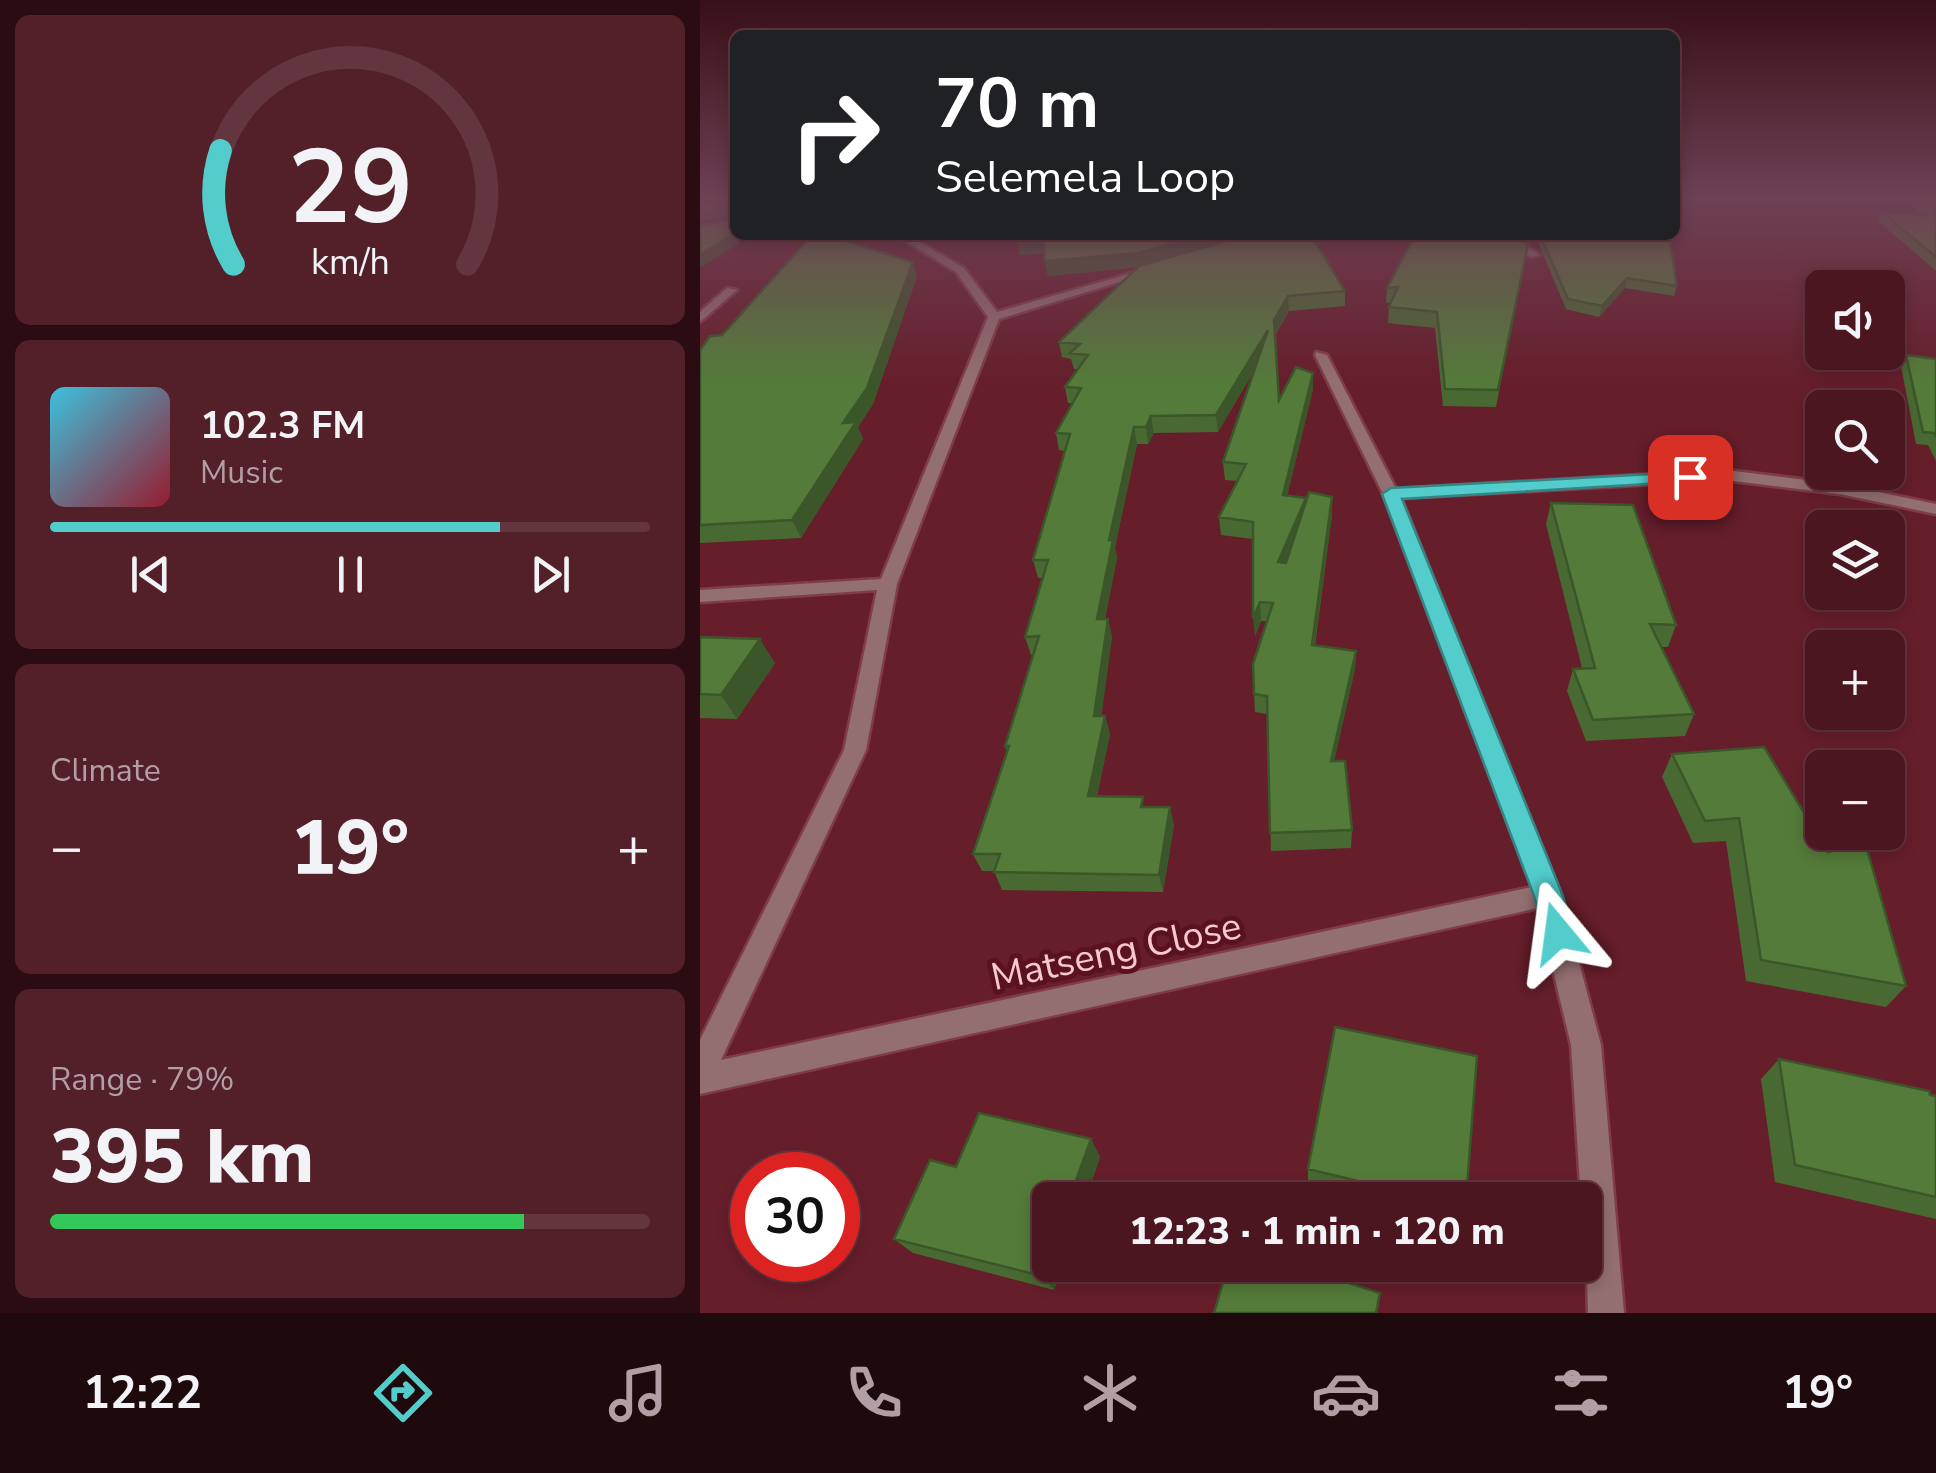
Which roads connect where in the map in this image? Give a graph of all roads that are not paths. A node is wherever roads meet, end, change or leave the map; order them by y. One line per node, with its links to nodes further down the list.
1 (942, 259): 4 (street)
2 (1157, 270): 4 (street)
3 (731, 290): 5 (street)
4 (994, 317): 9 (street)
5 (700, 318)
6 (1321, 355): 7 (street)
7 (1391, 494): 8 (street); 11 (street)
8 (1936, 508)
9 (888, 584): 10 (street); 12 (street)
10 (700, 596)
11 (1548, 896): 12 (street, Matseng Close); 13 (street)
12 (700, 1076)
13 (1606, 1313)

